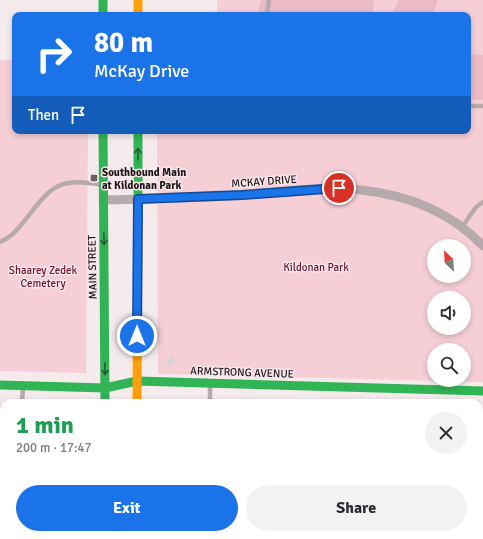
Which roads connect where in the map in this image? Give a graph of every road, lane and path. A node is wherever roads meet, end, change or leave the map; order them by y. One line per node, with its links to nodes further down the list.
1 (103, 0): 4 (main road)
2 (138, 0): 5 (main road)
3 (269, 0): 6 (lane)
4 (103, 12)
5 (138, 12)
6 (267, 12)
7 (471, 106): 8 (lane)
8 (483, 106)
9 (103, 134): 11 (main road, MAIN STREET)
10 (138, 134): 12 (main road, one-way to 10)
11 (103, 186): 13 (main road, MAIN STREET); 16 (lane)
12 (138, 199): 13 (street, MCKAY DRIVE); 15 (street, MCKAY DRIVE); 18 (main road)
13 (103, 200): 22 (main road, MAIN STREET, one-way to 22)
14 (483, 202): 15 (lane)
15 (462, 227): 17 (street, MCKAY DRIVE)
16 (0, 242)
17 (483, 246)
18 (137, 381): 19 (main road, ARMSTRONG AVENUE); 22 (main road, ARMSTRONG AVENUE); 26 (main road)
19 (210, 383): 23 (main road, ARMSTRONG AVENUE); 27 (lane)
20 (0, 385): 21 (main road, ARMSTRONG AVENUE)
21 (23, 386): 22 (main road, ARMSTRONG AVENUE); 24 (lane)
22 (105, 388): 25 (main road, MAIN STREET)
23 (483, 391)
24 (22, 399)
25 (105, 399)
26 (137, 399)
27 (210, 399)

